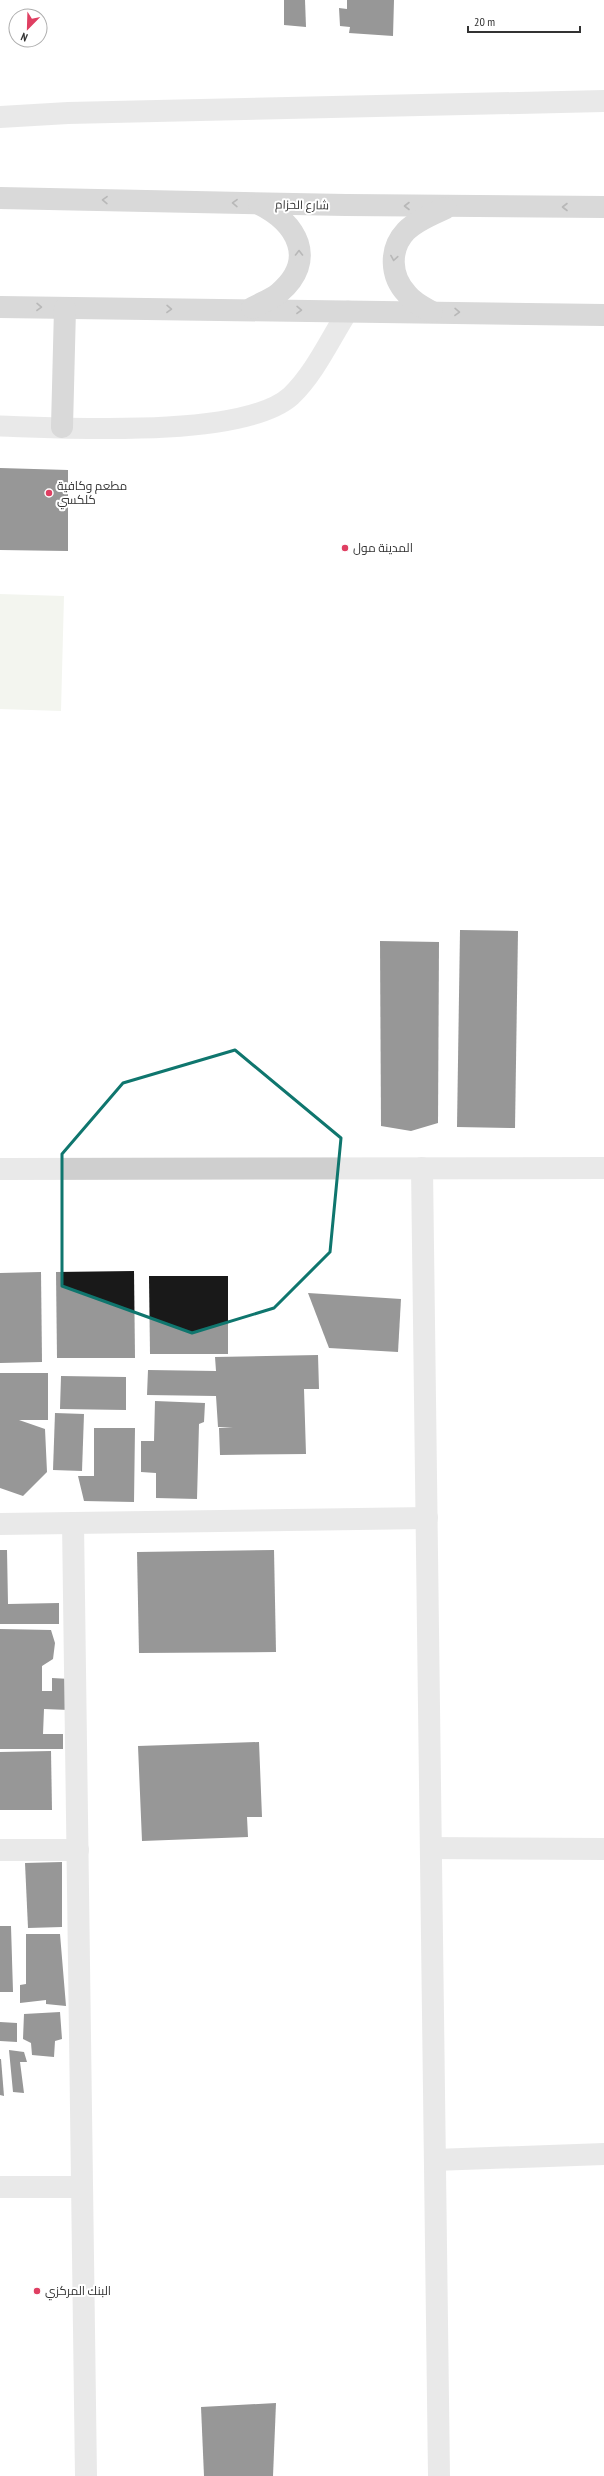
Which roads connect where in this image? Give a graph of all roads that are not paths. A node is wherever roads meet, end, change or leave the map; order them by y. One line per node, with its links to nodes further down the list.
1 (604, 101): 2 (street)
2 (0, 118)
3 (0, 198): 4 (main road, شارع الحزام, one-way to 3)
4 (259, 204): 5 (main road, شارع الحزام, one-way to 4); 9 (main road, one-way to 4)
5 (451, 206): 6 (main road, شارع الحزام, one-way to 5); 11 (main road, one-way to 11)
6 (604, 207)
7 (0, 307): 8 (main road, one-way to 8)
8 (64, 308): 9 (main road, one-way to 9); 14 (main road)
9 (249, 310): 10 (main road, one-way to 10)
10 (348, 311): 11 (main road); 14 (lane)
11 (432, 312): 12 (main road, one-way to 12)
12 (604, 315)
13 (0, 426): 14 (lane)
14 (62, 427)
15 (422, 1168): 16 (street); 17 (street); 18 (street)
16 (604, 1168)
17 (0, 1169)
18 (427, 1518): 19 (street); 21 (street)
19 (73, 1523): 20 (street); 24 (street)
20 (0, 1524)
21 (431, 1848): 22 (street); 26 (street)
22 (604, 1849)
23 (0, 1850): 24 (street)
24 (78, 1850): 28 (street)
25 (604, 2154): 26 (street)
26 (436, 2160): 30 (street)
27 (0, 2187): 28 (street)
28 (82, 2188): 29 (street)
29 (86, 2476)
30 (439, 2476)

